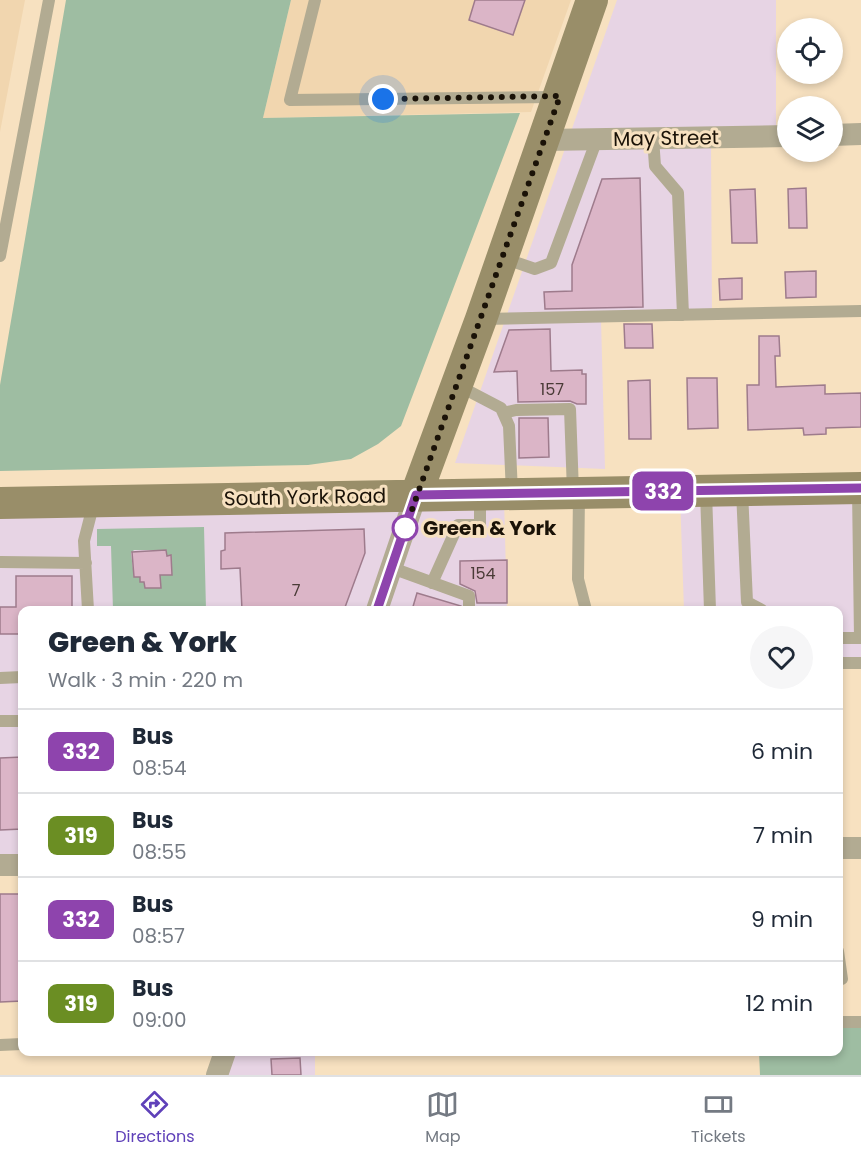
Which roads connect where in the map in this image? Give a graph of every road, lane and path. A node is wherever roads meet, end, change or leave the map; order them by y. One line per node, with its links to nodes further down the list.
1 (49, 0): 11 (lane)
2 (315, 0): 4 (lane)
3 (592, 0): 4 (main road)
4 (560, 96): 10 (main road)
5 (861, 134): 6 (street)
6 (843, 135)
7 (777, 136): 8 (street, May Street)
8 (653, 138): 9 (street, May Street); 14 (lane)
9 (597, 139): 10 (street, May Street); 12 (lane)
10 (544, 140): 12 (main road)
11 (0, 256)
12 (503, 258): 15 (main road)
13 (861, 311): 14 (lane)
14 (682, 315): 15 (lane)
15 (481, 319): 16 (main road)
16 (457, 385): 17 (lane); 24 (main road)
17 (503, 413): 21 (lane); 23 (lane)
18 (859, 488): 20 (main road, South York Road); 38 (lane)
19 (706, 490): 20 (main road, South York Road); 21 (main road, South York Road); 35 (lane)
20 (742, 490): 36 (lane)
21 (576, 493): 23 (main road, South York Road); 34 (lane)
22 (480, 494): 23 (main road, South York Road); 24 (main road, South York Road); 30 (lane)
23 (512, 494)
24 (416, 495): 25 (main road, South York Road); 29 (street)
25 (95, 501): 26 (main road, South York Road); 28 (lane)
26 (0, 503)
27 (0, 562): 28 (lane)
28 (86, 563): 31 (lane)
29 (392, 568): 30 (lane); 32 (street)
30 (432, 583): 33 (lane)
31 (88, 606)
32 (378, 606)
33 (469, 606)
34 (585, 606)
35 (710, 606)
36 (754, 606)
37 (843, 638): 38 (lane)
38 (860, 638)
39 (843, 663): 40 (lane)
40 (861, 663)
41 (18, 677): 42 (lane)
42 (0, 678)
43 (0, 721): 44 (lane)
44 (18, 721)
45 (843, 848): 46 (street)
46 (861, 848)
47 (0, 865): 48 (street)
48 (18, 865)
49 (843, 1022): 50 (lane)
50 (861, 1022)
51 (18, 1044): 52 (lane)
52 (0, 1045)
53 (224, 1056): 54 (street)
54 (217, 1075)

